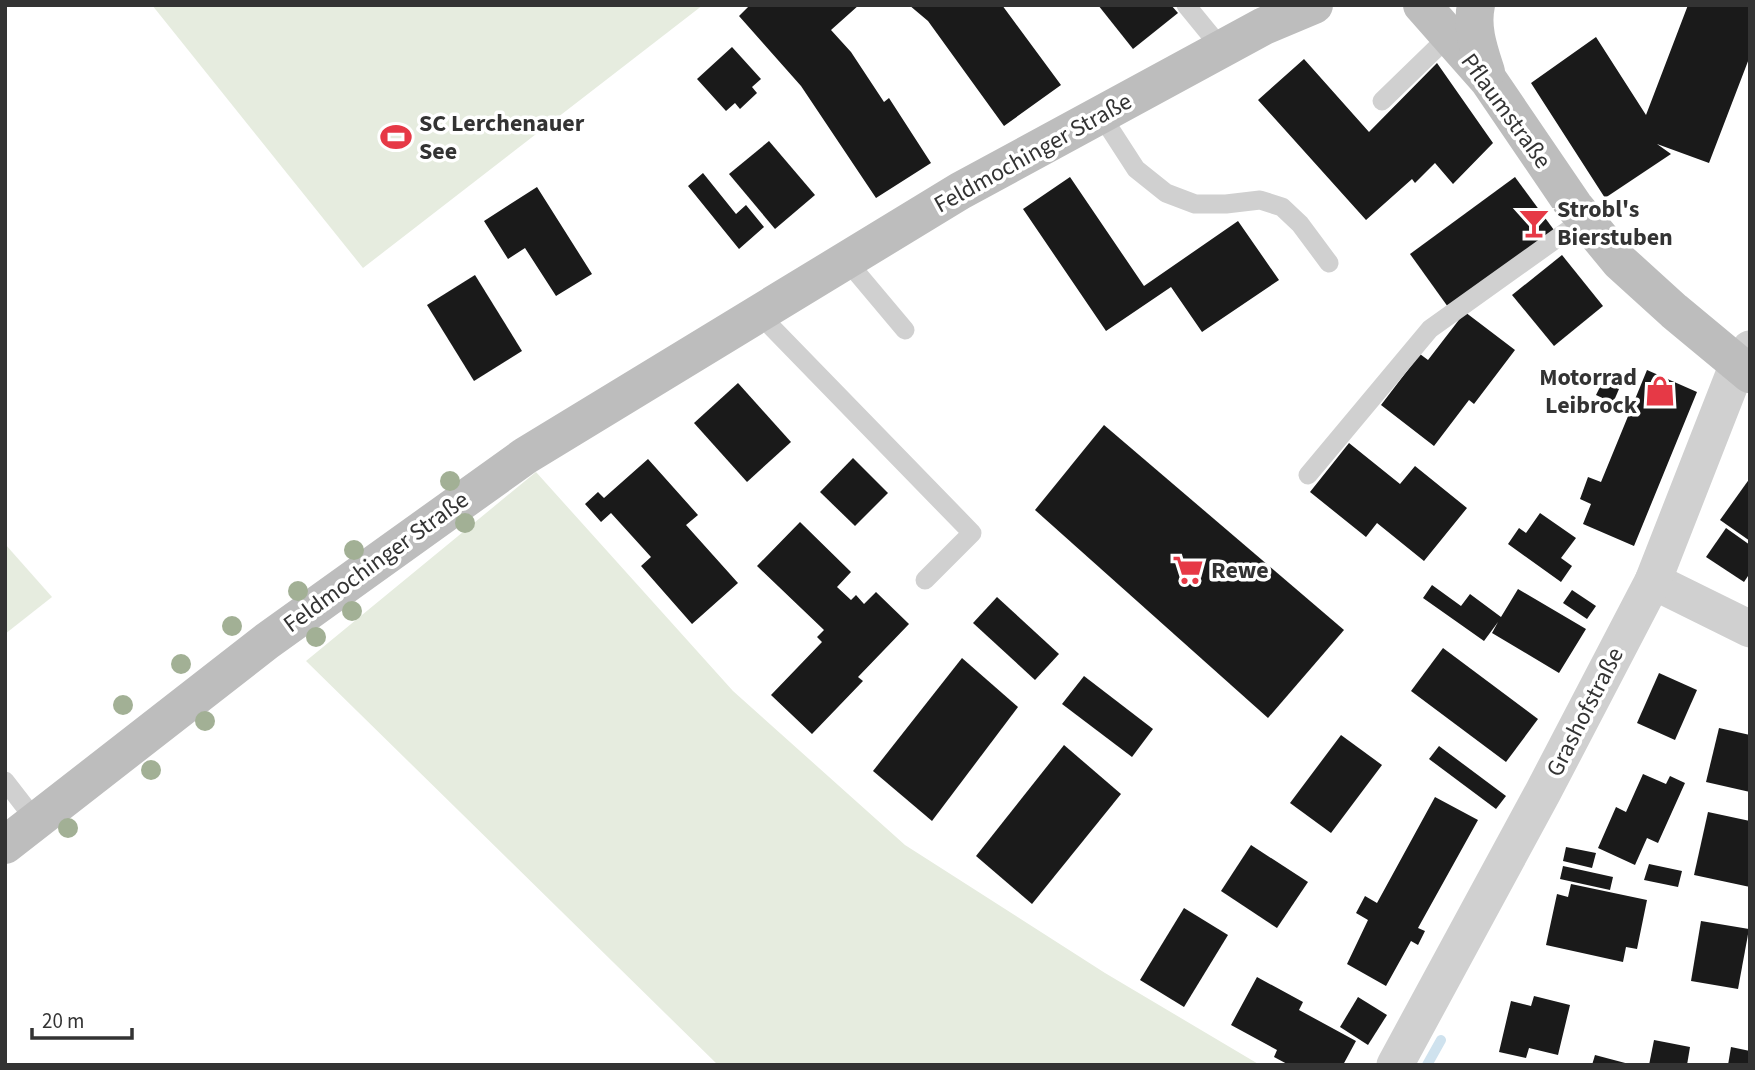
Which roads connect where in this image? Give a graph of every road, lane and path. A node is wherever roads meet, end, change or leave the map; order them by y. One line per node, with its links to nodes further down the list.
1 (1186, 5): 6 (lane)
2 (1314, 5): 6 (main road, Feldmochinger Straße)
3 (1422, 5): 5 (main road, Pflaumstraße)
4 (1476, 5): 7 (main road)
5 (1450, 35): 7 (main road, Pflaumstraße); 8 (lane)
6 (1222, 49): 9 (main road, Feldmochinger Straße)
7 (1489, 81): 10 (main road, Pflaumstraße)
8 (1382, 102)
9 (1101, 115): 11 (main road, Feldmochinger Straße); 12 (lane)
10 (1584, 219): 15 (main road, Pflaumstraße); 16 (lane)
11 (847, 261): 13 (main road, Feldmochinger Straße); 14 (lane)
12 (1329, 263)
13 (760, 315): 17 (lane); 21 (main road, Feldmochinger Straße)
14 (905, 330)
15 (1746, 363): 18 (street, Grashofstraße)
16 (1308, 475)
17 (925, 580)
18 (1653, 581): 19 (street); 22 (street, Grashofstraße)
19 (1750, 629)
20 (5, 781): 21 (lane)
21 (18, 835)
22 (1395, 1065)

